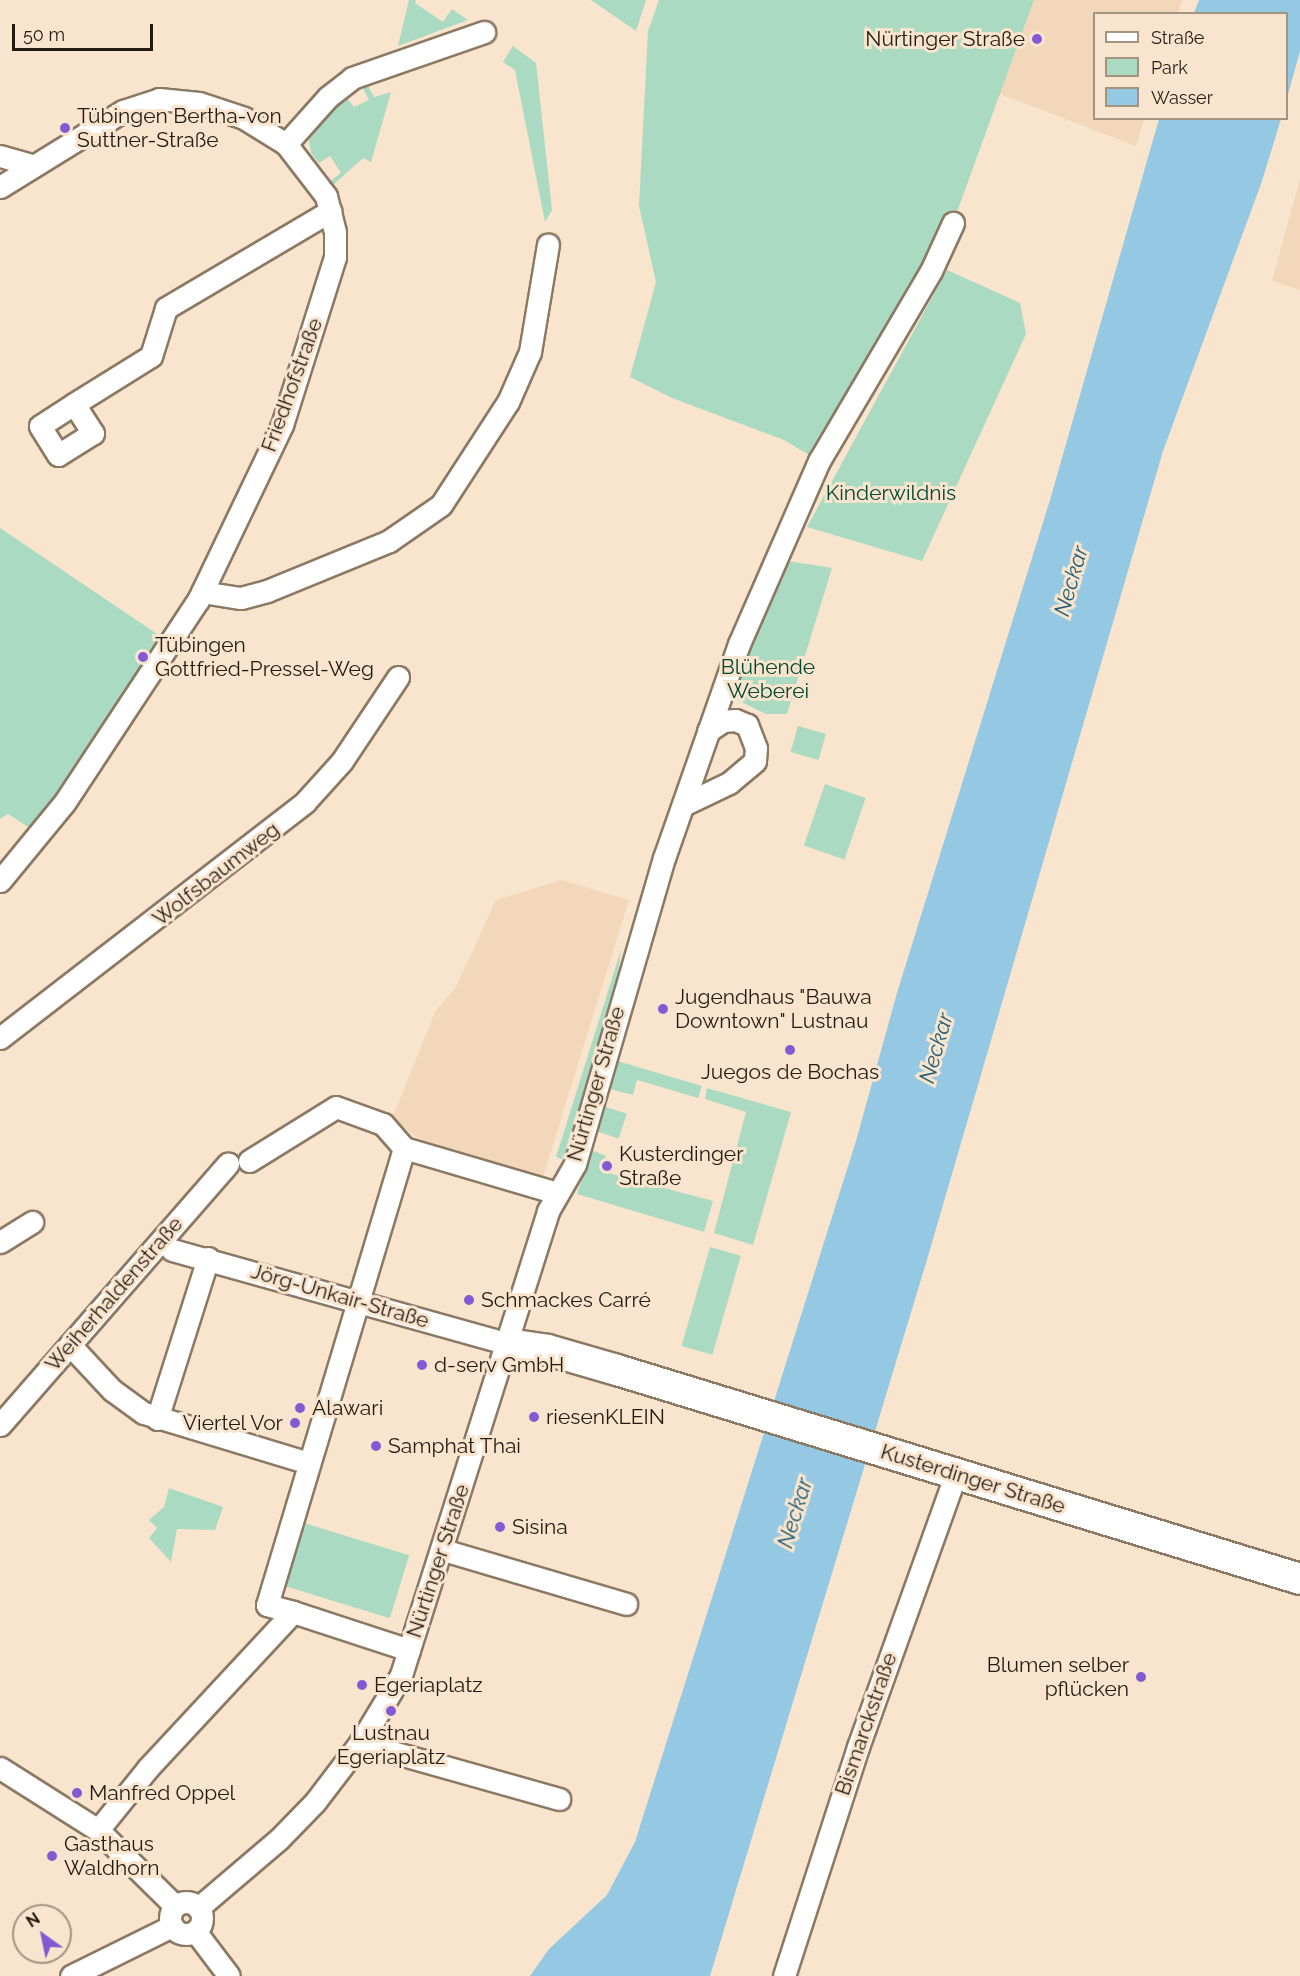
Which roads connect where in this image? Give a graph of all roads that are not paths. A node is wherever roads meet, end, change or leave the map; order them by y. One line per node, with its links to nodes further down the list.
1 (484, 32): 2 (street)
2 (286, 144): 4 (street, Friedhofstraße); 6 (street, Friedhofstraße)
3 (0, 156): 4 (street)
4 (34, 166): 5 (street, Friedhofstraße)
5 (0, 187)
6 (330, 211): 9 (street); 10 (street, Friedhofstraße)
7 (953, 223): 12 (street, Nürtinger Straße)
8 (548, 245): 10 (street)
9 (74, 405)
10 (202, 592): 14 (street, Friedhofstraße)
11 (398, 677): 15 (street, Wolfsbaumweg)
12 (708, 731): 13 (street, Nürtinger Straße); 13 (street)
13 (683, 805): 19 (street, Nürtinger Straße)
14 (0, 881)
15 (0, 1038)
16 (404, 1148): 17 (street); 19 (street); 24 (street)
17 (249, 1161)
18 (228, 1164): 26 (street, Weiherhaldenstraße)
19 (557, 1193): 25 (street, Nürtinger Straße)
20 (32, 1222): 21 (street)
21 (0, 1242)
22 (172, 1250): 23 (street, Jörg-Unkair-Straße)
23 (208, 1258): 24 (street, Jörg-Unkair-Straße); 27 (street)
24 (358, 1302): 25 (street, Jörg-Unkair-Straße); 29 (street)
25 (508, 1344): 30 (street, Kusterdinger Straße); 31 (street, Nürtinger Straße)
26 (70, 1345): 27 (street); 28 (street, Weiherhaldenstraße)
27 (157, 1419): 29 (street)
28 (0, 1425)
29 (309, 1463): 34 (street)
30 (956, 1474): 32 (street, Kusterdinger Straße); 45 (street, Bismarckstraße)
31 (443, 1550): 33 (street); 35 (street, Nürtinger Straße)
32 (1300, 1579)
33 (626, 1604)
34 (293, 1612): 35 (street); 39 (street)
35 (409, 1650): 36 (street, Nürtinger Straße)
36 (360, 1743): 38 (street); 40 (street, Nürtinger Straße)
37 (0, 1768): 39 (street)
38 (559, 1799)
39 (98, 1830): 41 (street)
40 (198, 1908): 41 (street); 42 (street)
41 (173, 1916): 42 (street); 44 (street)
42 (195, 1931): 43 (street)
43 (226, 1971)
44 (71, 1976)
45 (784, 1976)

